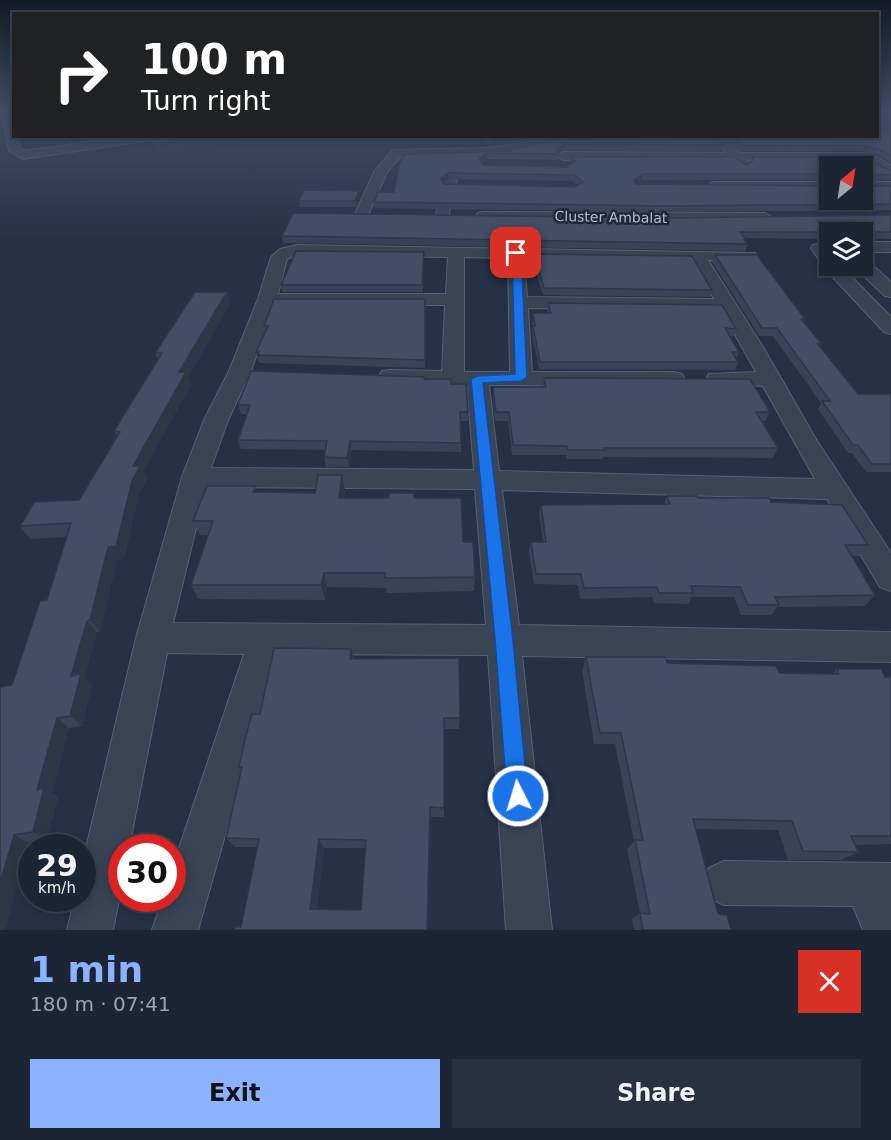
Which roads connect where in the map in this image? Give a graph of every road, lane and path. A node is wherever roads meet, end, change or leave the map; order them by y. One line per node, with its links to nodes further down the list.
1 (398, 154): 20 (street)
2 (416, 154): 9 (street)
3 (480, 154): 9 (street)
4 (559, 154): 6 (street)
5 (733, 154): 7 (street)
6 (621, 156): 7 (street); 11 (street)
7 (736, 158): 8 (street); 13 (street)
8 (753, 158): 12 (street); 15 (street)
9 (455, 159): 10 (street); 22 (street, Cluster Ambalat)
10 (488, 165)
11 (632, 171)
12 (891, 172)
13 (765, 185): 14 (street); 15 (street)
14 (698, 186)
15 (788, 186): 16 (street)
16 (819, 186)
17 (873, 186): 18 (street)
18 (891, 186)
19 (652, 202): 22 (street)
20 (362, 214)
21 (783, 217): 22 (street, Cluster Ambalat)
22 (663, 218)
23 (873, 247): 24 (street)
24 (891, 247)
25 (456, 252): 26 (street); 32 (street); 33 (street)
26 (516, 253): 27 (street); 34 (street)
27 (697, 256): 28 (street); 35 (street)
28 (751, 256)
29 (873, 275): 31 (street)
30 (842, 276): 36 (street)
31 (891, 292)
32 (267, 299): 33 (street); 41 (street)
33 (454, 300): 39 (street)
34 (518, 302): 35 (street); 38 (street)
35 (727, 305): 40 (street)
36 (891, 328)
37 (370, 376): 39 (street)
38 (521, 377): 39 (street); 40 (street)
39 (465, 379): 42 (street)
40 (770, 380): 43 (street)
41 (195, 477): 42 (street); 45 (street)
42 (487, 480): 43 (street); 47 (street)
43 (835, 489): 44 (street)
44 (891, 578)
45 (153, 638): 46 (street); 51 (street)
46 (265, 639): 47 (street); 52 (street)
47 (504, 640): 48 (street); 53 (street)
48 (891, 647)
49 (724, 883): 50 (street)
50 (878, 884): 54 (street)
51 (90, 930)
52 (174, 930)
53 (529, 930)
54 (887, 930)

